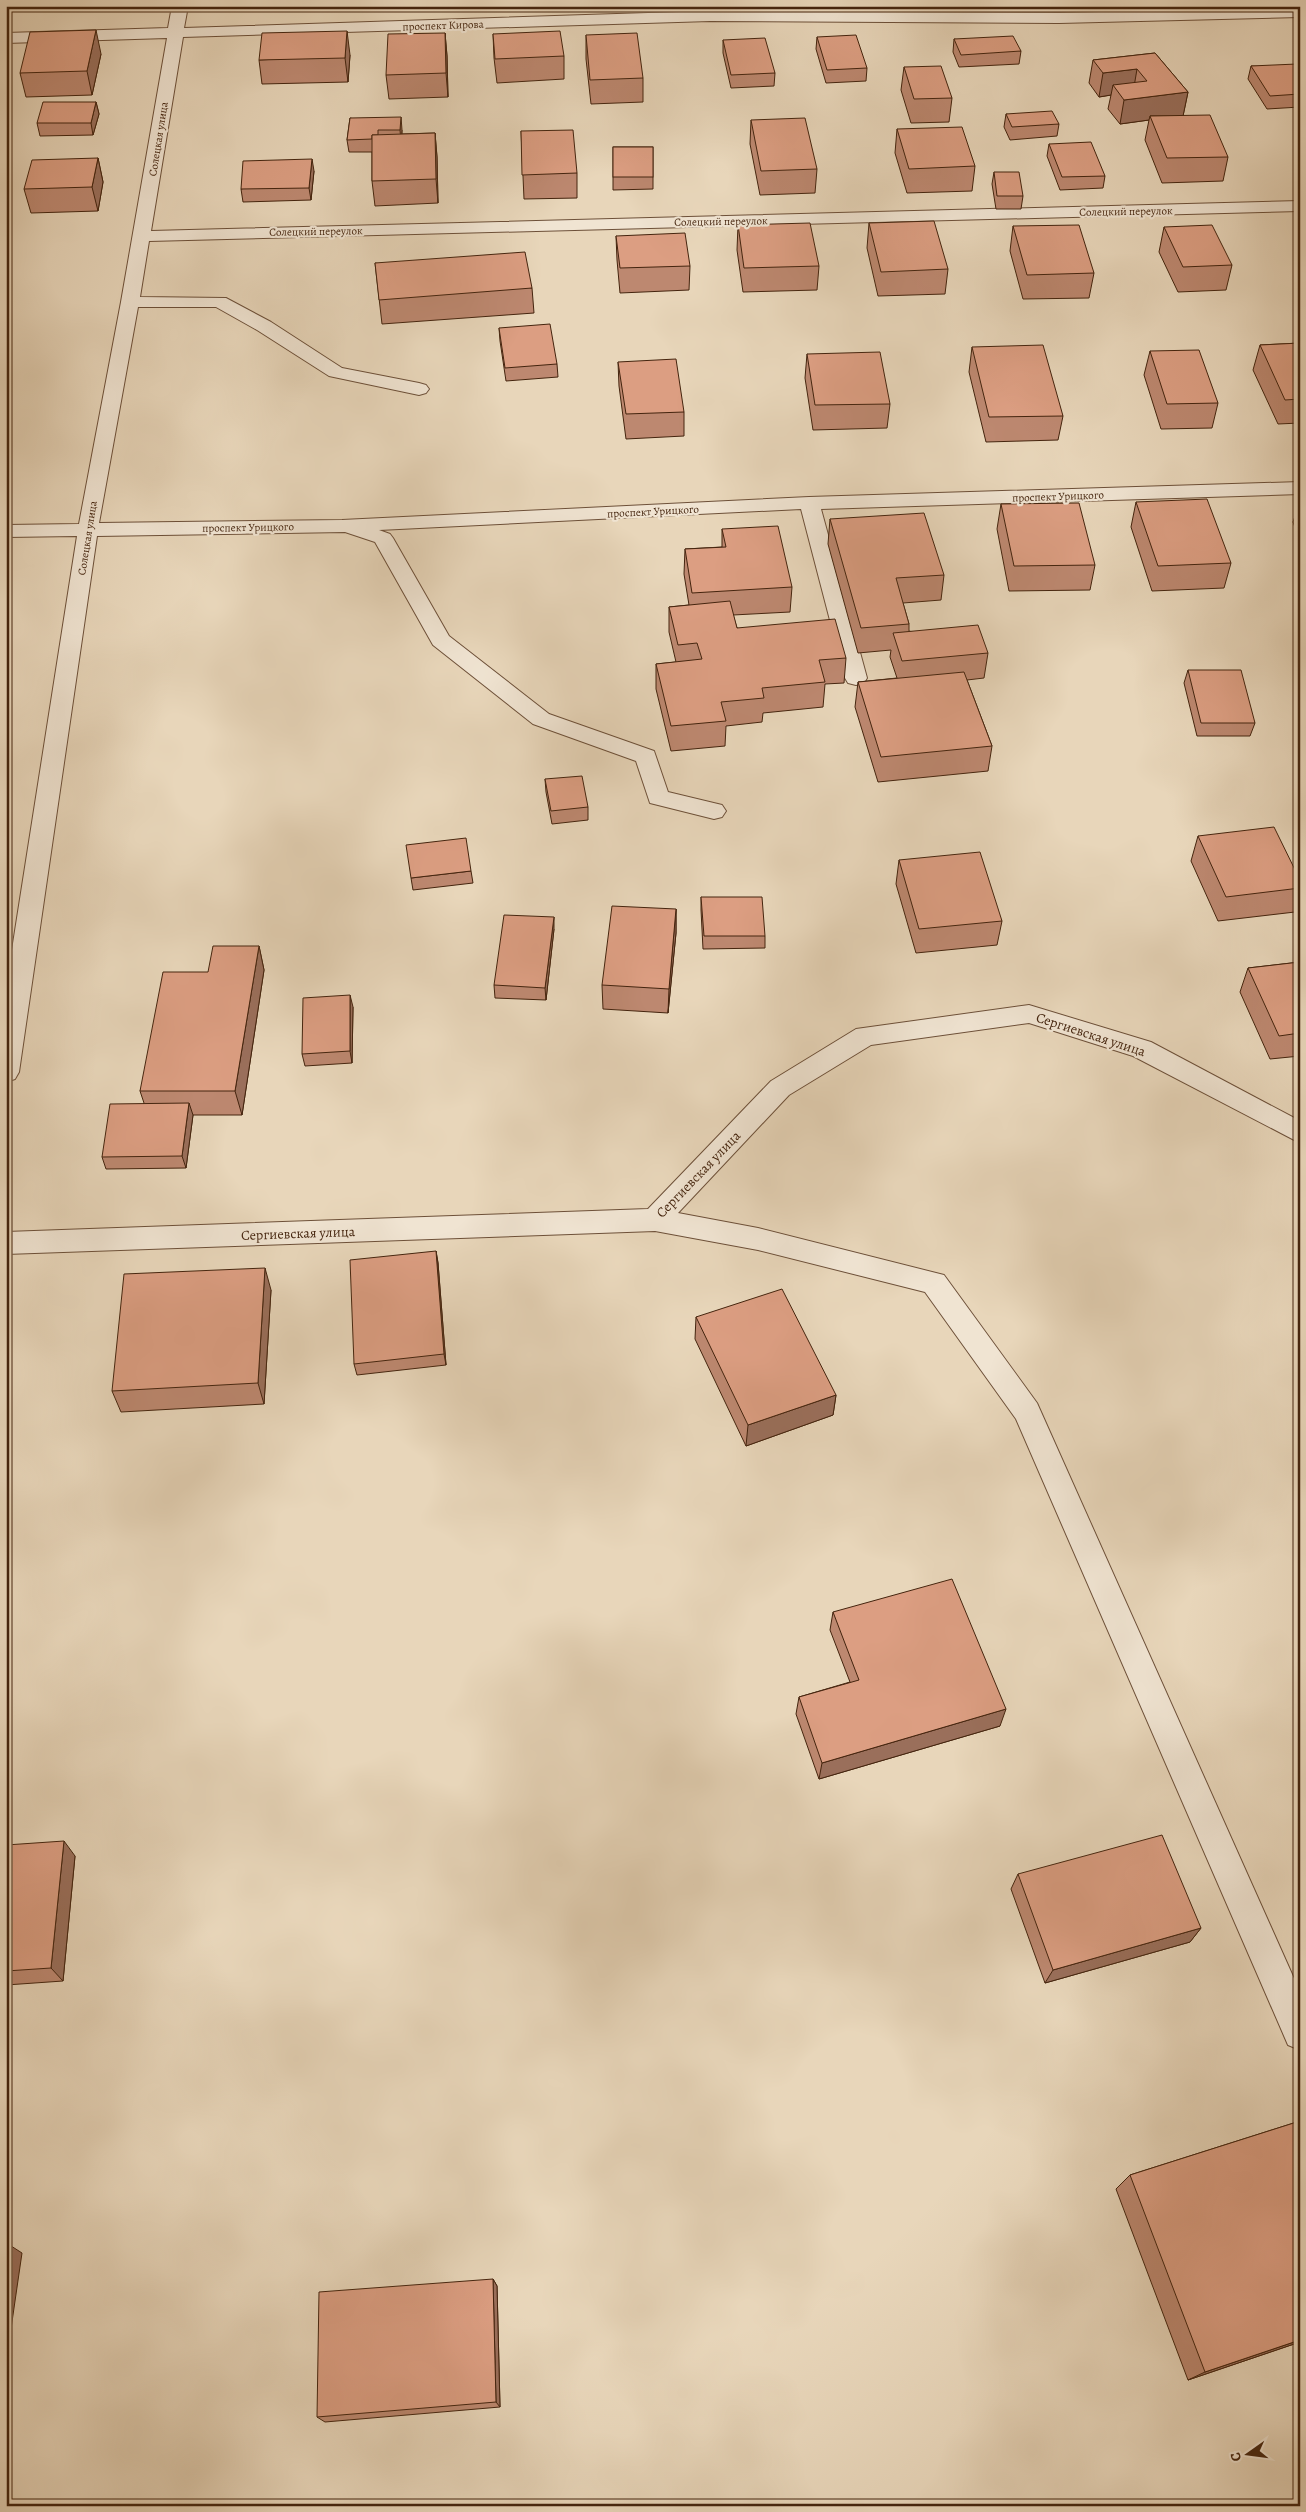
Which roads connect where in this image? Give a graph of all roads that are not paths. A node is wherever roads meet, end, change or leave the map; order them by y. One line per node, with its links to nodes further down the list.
1 (180, 6): 3 (street, Солецкая улица)
2 (1300, 12): 3 (street, проспект Кирова)
3 (175, 33): 4 (street, проспект Кирова); 6 (street, Солецкая улица)
4 (6, 38)
5 (1300, 206): 6 (street, Солецкий переулок)
6 (142, 236): 7 (street, Солецкая улица)
7 (130, 302): 8 (street); 12 (street, Солецкая улица)
8 (419, 389)
9 (1300, 488): 10 (street, проспект Урицкого)
10 (809, 503): 11 (street, проспект Урицкого); 14 (street)
11 (342, 526): 12 (street, проспект Урицкого); 15 (street)
12 (88, 528): 13 (street, проспект Урицкого); 16 (street, Солецкая улица)
13 (6, 531)
14 (856, 678)
15 (714, 811)
16 (6, 1072)
17 (1300, 1133): 18 (street, Сергиевская улица)
18 (655, 1220): 19 (street, Сергиевская улица); 20 (street)
19 (6, 1243)
20 (1300, 2033)

